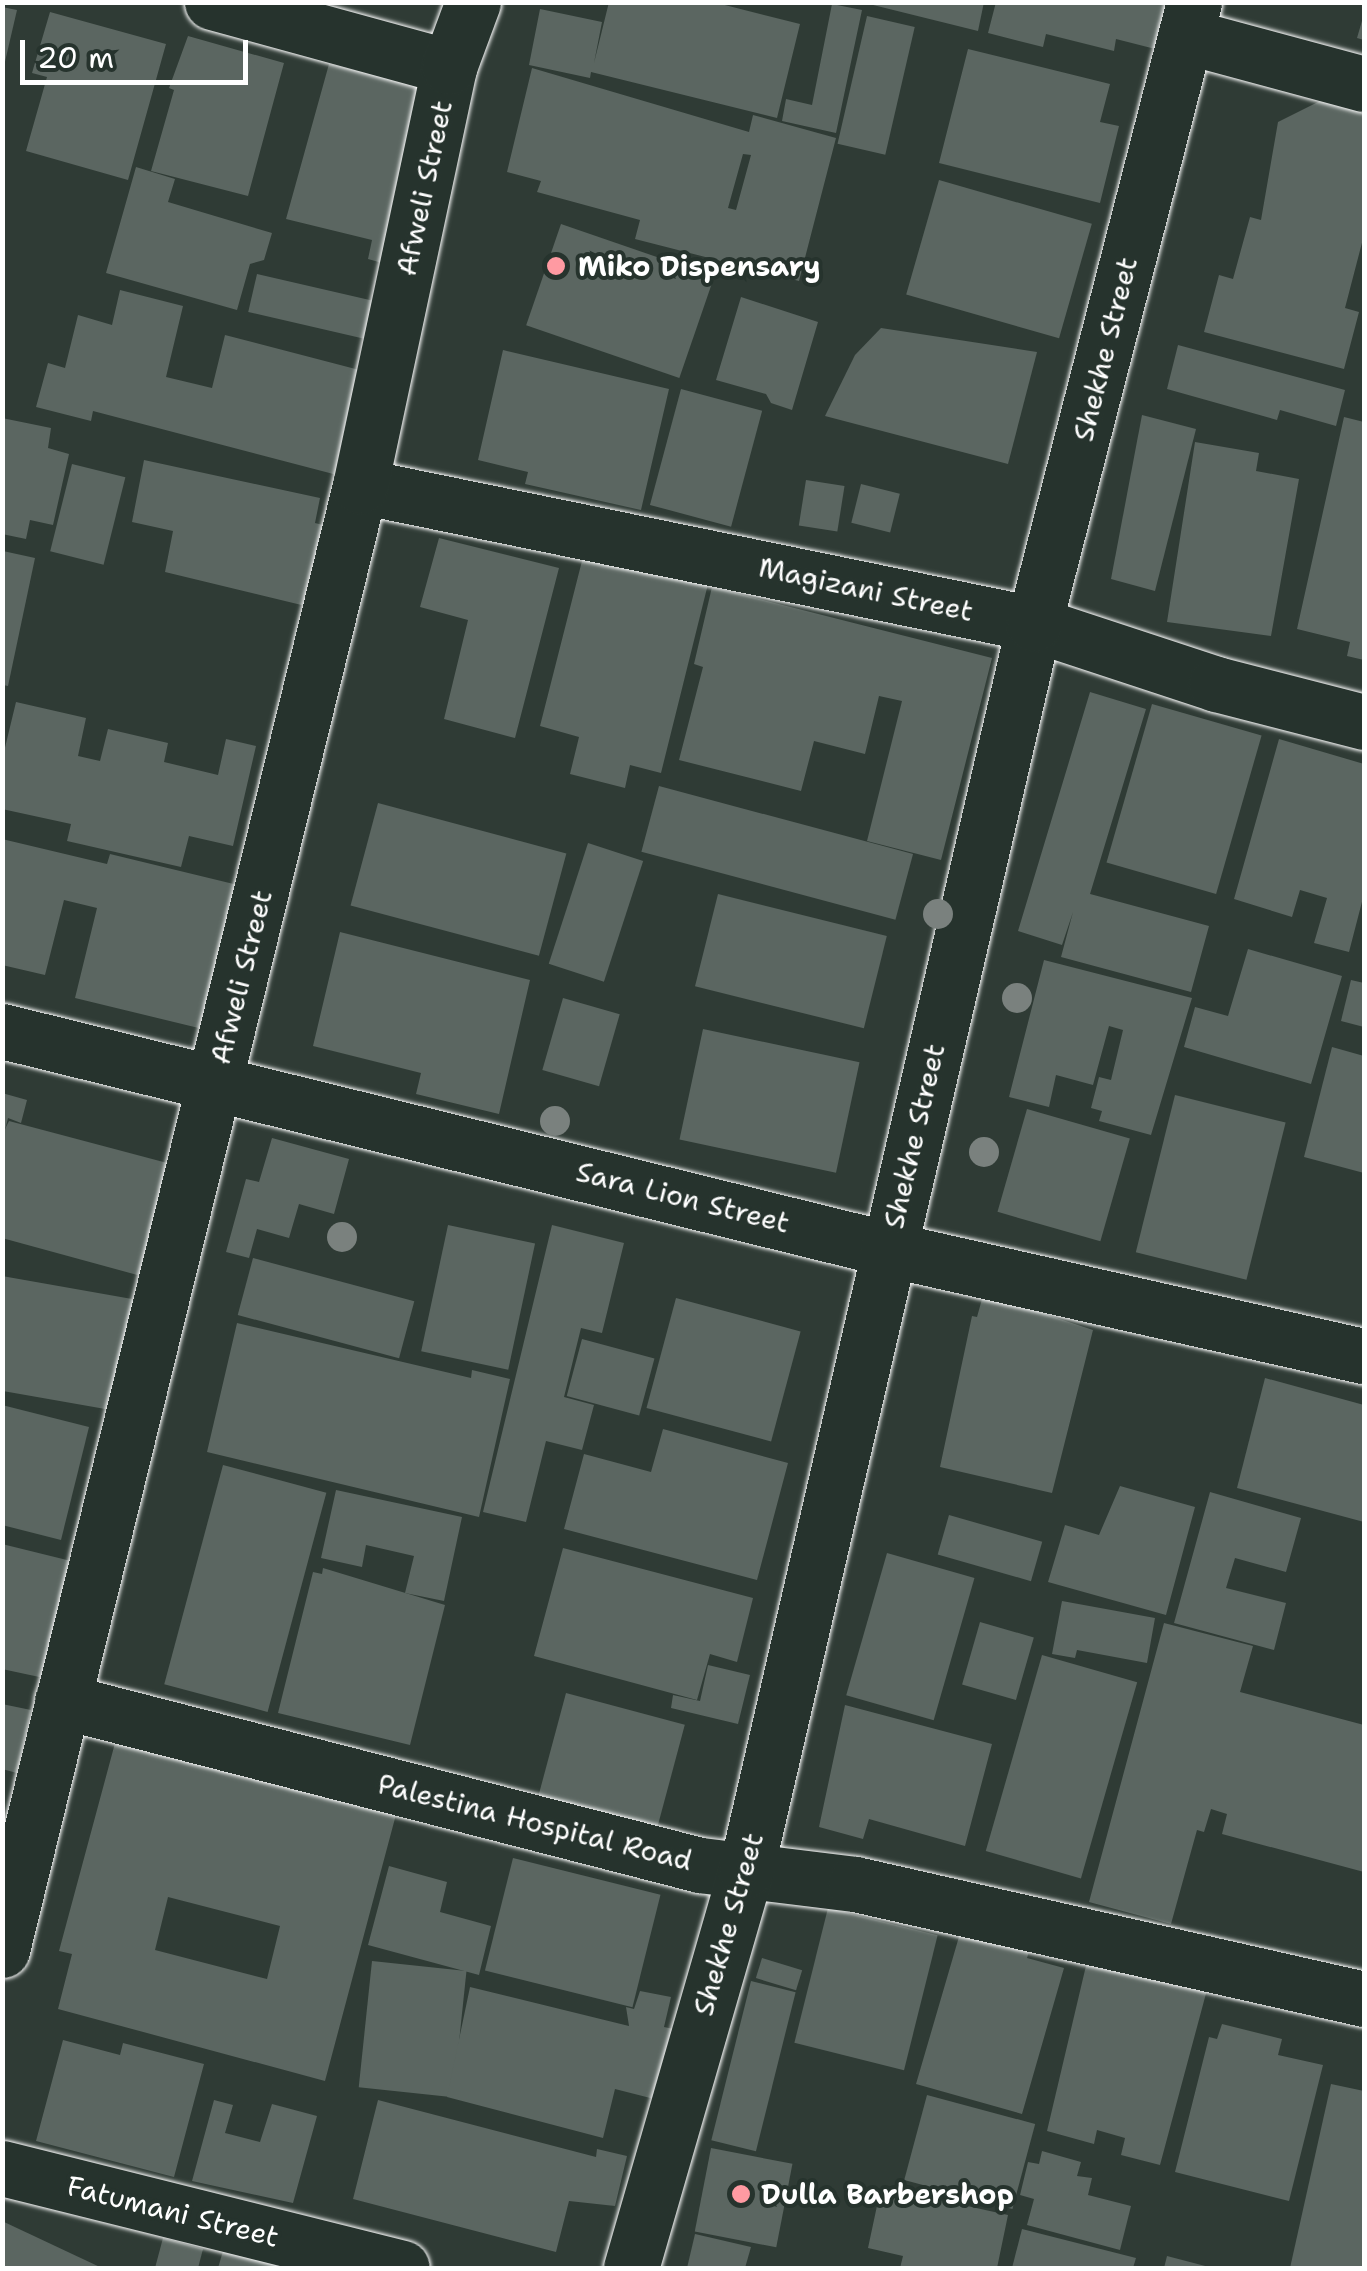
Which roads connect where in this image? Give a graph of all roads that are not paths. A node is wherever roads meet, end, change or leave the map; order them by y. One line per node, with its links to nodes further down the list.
1 (212, 2): 4 (street)
2 (473, 2): 4 (street, Afweli Street)
3 (1190, 19): 5 (street); 7 (street, Shekhe Street)
4 (449, 67): 6 (street, Afweli Street)
5 (1364, 84)
6 (360, 486): 7 (street, Magizani Street); 10 (street, Afweli Street)
7 (1034, 624): 8 (street, Magizani Street); 11 (street, Shekhe Street)
8 (1364, 722)
9 (2, 1030): 10 (street, Sara Lion Street)
10 (217, 1078): 11 (street, Sara Lion Street); 13 (street, Afweli Street)
11 (888, 1249): 12 (street, Sara Lion Street); 14 (street, Shekhe Street)
12 (1364, 1356)
13 (62, 1701): 14 (street, Palestina Hospital Road); 15 (street, Afweli Street)
14 (746, 1870): 16 (street, Palestina Hospital Road); 19 (street, Shekhe Street)
15 (2, 1950)
16 (1364, 1999)
17 (2, 2168): 18 (street, Fatumani Street)
18 (402, 2268)
19 (631, 2268)

